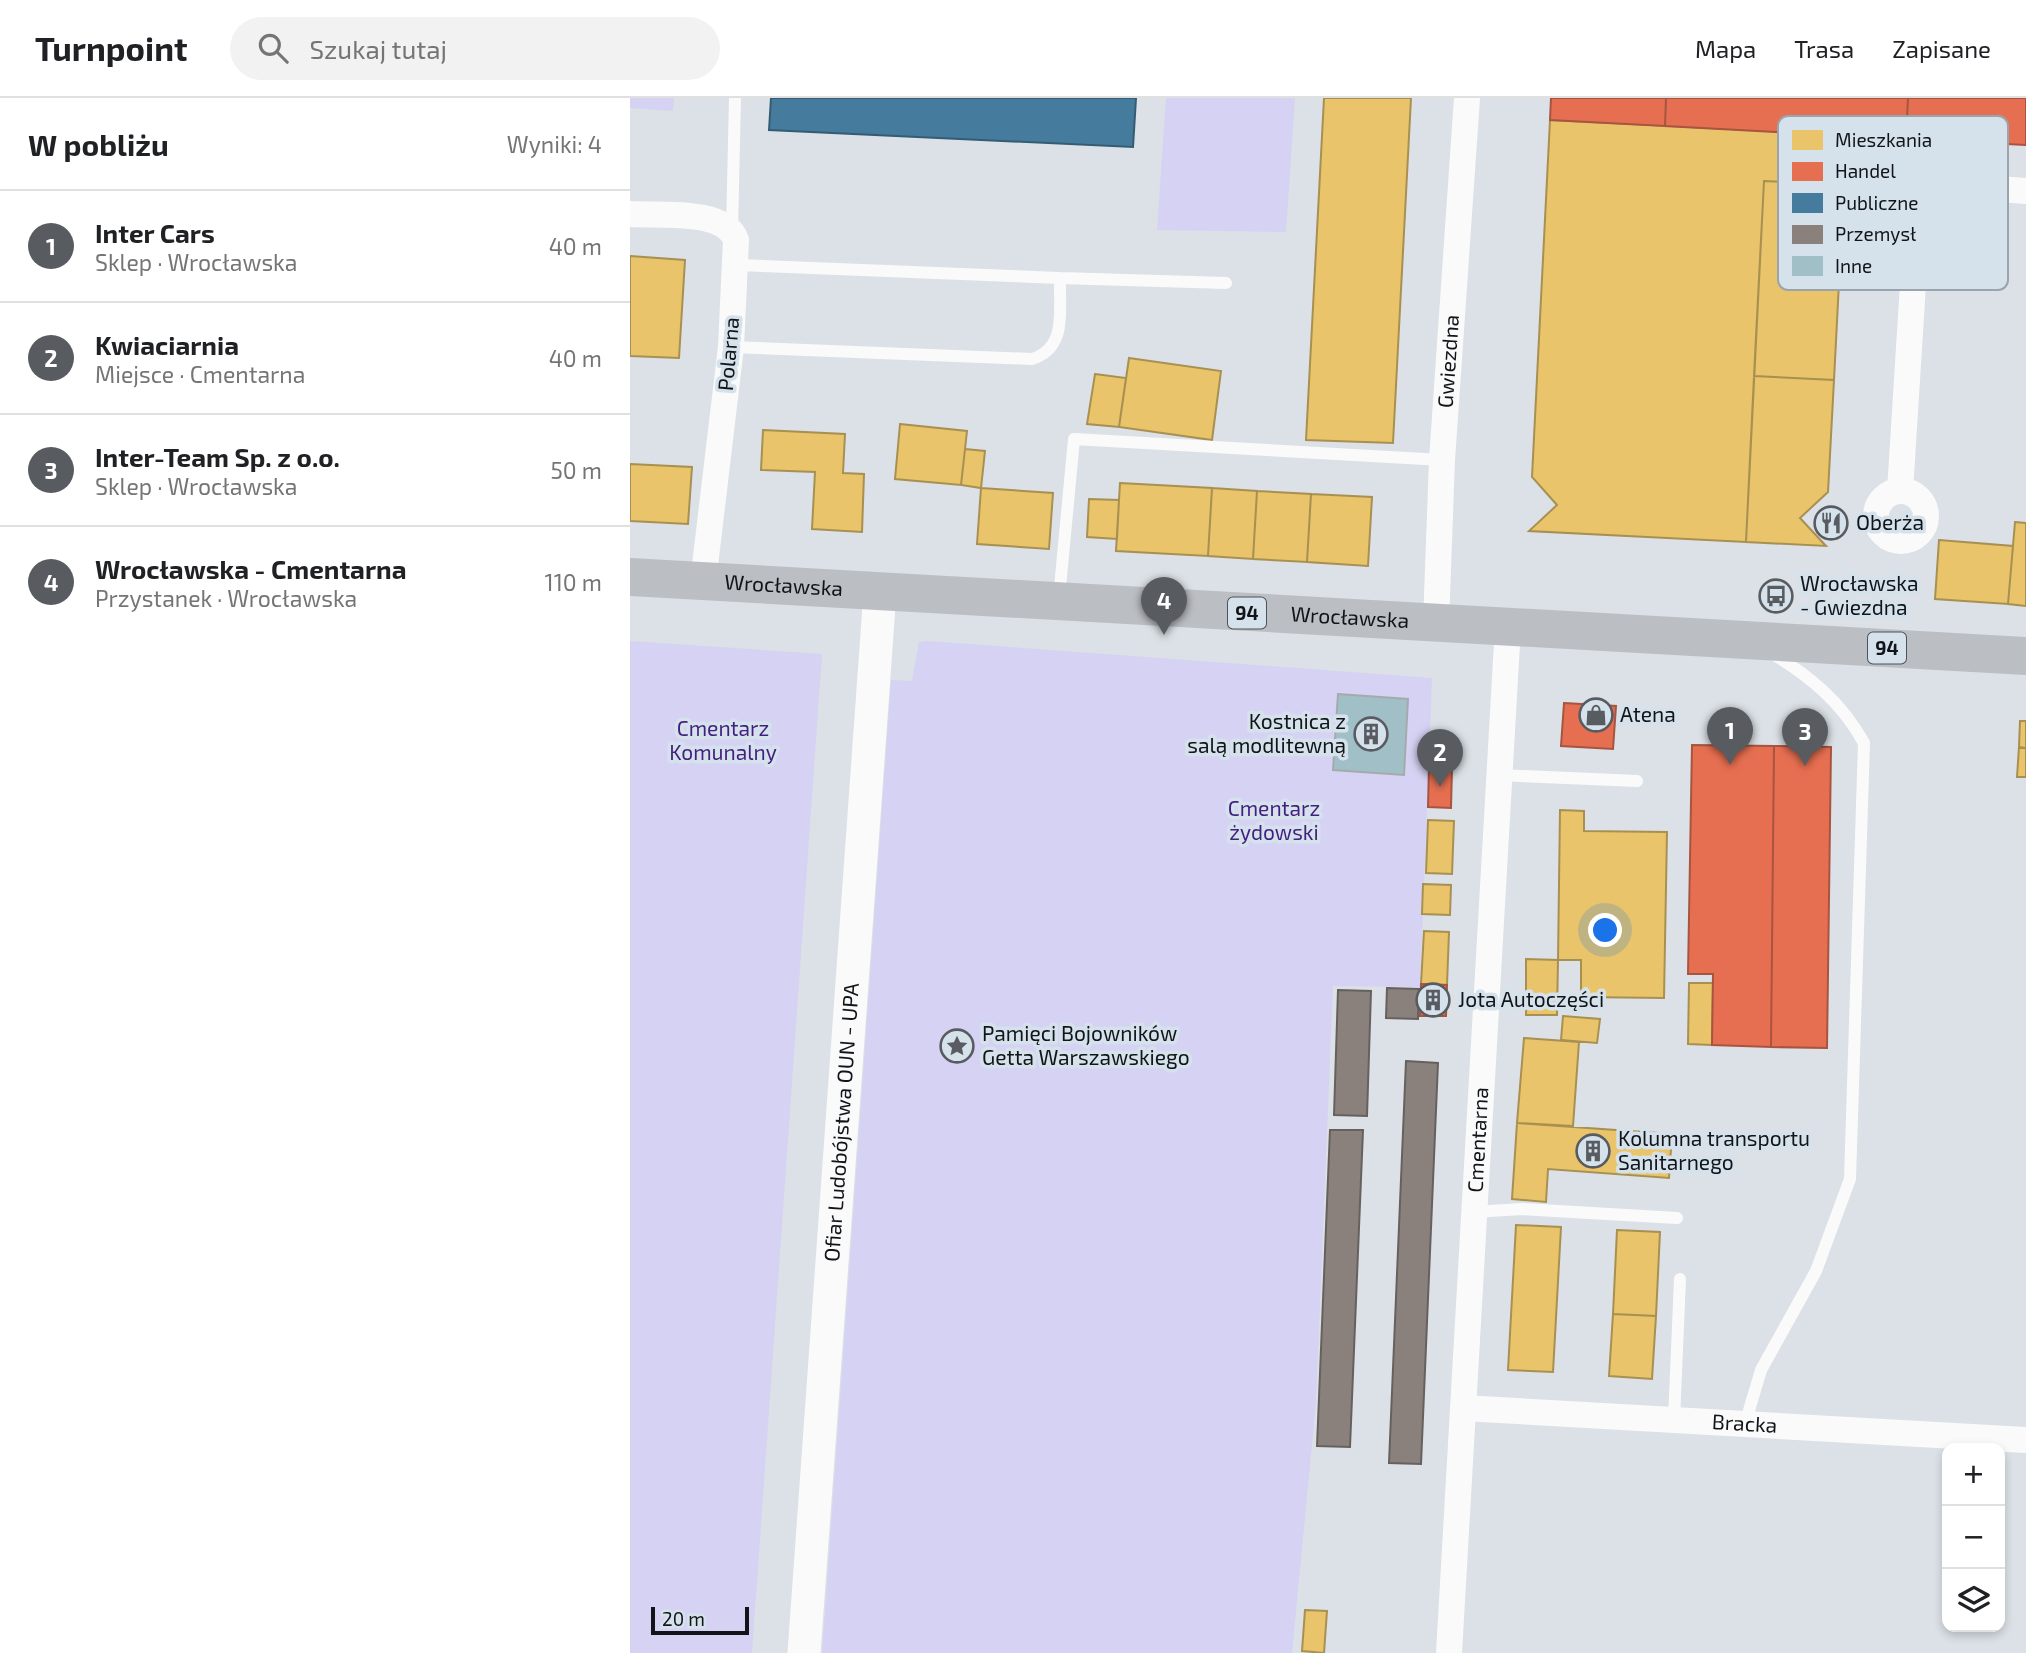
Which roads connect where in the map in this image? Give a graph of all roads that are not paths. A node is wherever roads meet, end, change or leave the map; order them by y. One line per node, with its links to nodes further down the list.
1 (735, 98): 6 (lane)
2 (1467, 98): 12 (street, Gwiezdna)
3 (2008, 190): 4 (street)
4 (2026, 191)
5 (630, 214): 6 (street)
6 (732, 230): 7 (street, Polarna)
7 (737, 265): 8 (lane); 11 (street, Polarna)
8 (1060, 278): 9 (lane); 11 (lane)
9 (1226, 283)
10 (1913, 290): 13 (street)
11 (731, 347): 15 (street, Polarna)
12 (1442, 460): 17 (lane); 18 (street, Gwiezdna)
13 (1900, 491)
14 (630, 578): 15 (main road, Wrocławska / 94)
15 (703, 582): 16 (main road, Wrocławska / 94)
16 (880, 592): 17 (main road, Wrocławska / 94); 31 (street, Ofiar Ludobójstwa OUN - UPA)
17 (1059, 602): 18 (main road, Wrocławska / 94)
18 (1436, 623): 19 (main road, Wrocławska / 94)
19 (1508, 626): 20 (main road, Wrocławska / 94); 22 (street, Cmentarna)
20 (1748, 639): 21 (main road, Wrocławska / 94); 29 (lane)
21 (2026, 656)
22 (1498, 775): 23 (lane); 24 (street, Cmentarna)
23 (1637, 781)
24 (1474, 1212): 25 (lane); 27 (street, Cmentarna)
25 (1678, 1218)
26 (1680, 1279): 28 (lane)
27 (1463, 1408): 28 (street, Bracka); 32 (street, Cmentarna)
28 (1674, 1420): 29 (street, Bracka)
29 (1745, 1424): 30 (street, Bracka)
30 (2026, 1440)
31 (804, 1653)
32 (1449, 1653)

